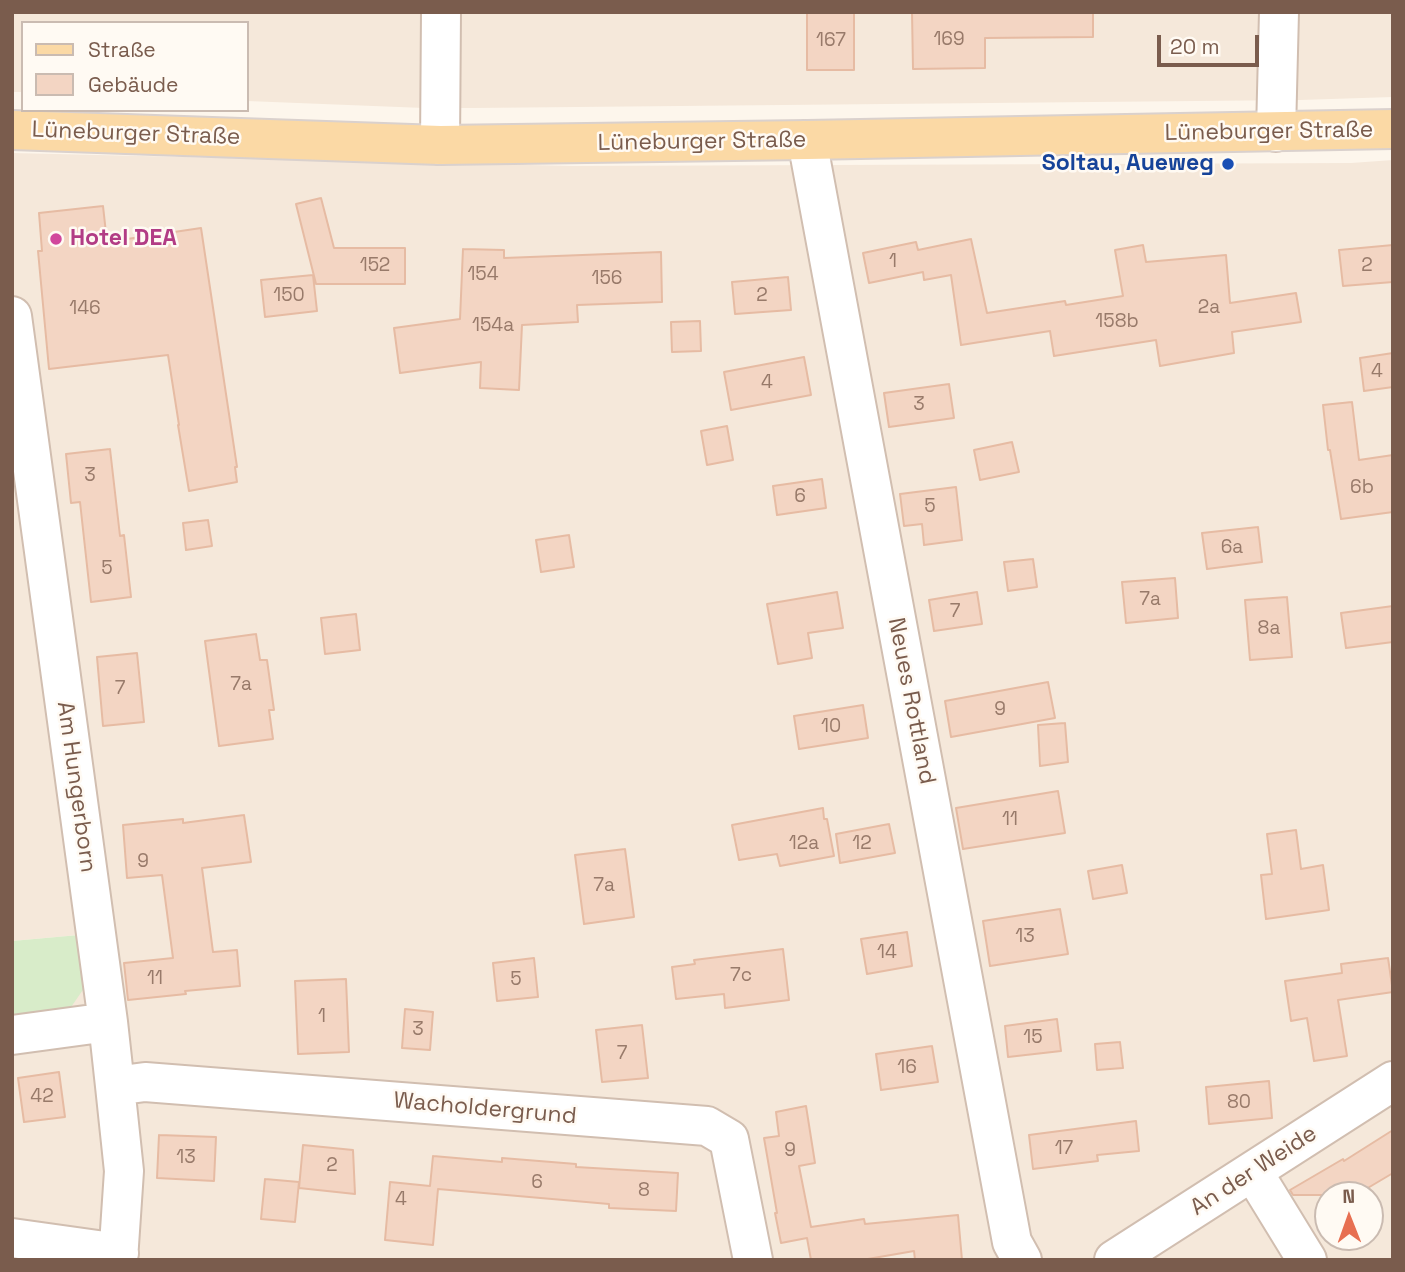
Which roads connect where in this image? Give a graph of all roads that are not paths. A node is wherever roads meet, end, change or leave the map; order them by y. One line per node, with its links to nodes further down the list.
1 (442, 12): 7 (street)
2 (1279, 12): 5 (street)
3 (1393, 129): 5 (main road, Lüneburger Straße)
4 (12, 130): 7 (main road, Lüneburger Straße)
5 (1276, 132): 6 (main road, Lüneburger Straße)
6 (807, 140): 7 (main road, Lüneburger Straße); 17 (street, Neues Rottland)
7 (440, 145)
8 (12, 316): 9 (street, Am Hungerborn)
9 (108, 1022): 10 (street); 12 (street, Am Hungerborn)
10 (12, 1035)
11 (1393, 1081): 13 (street, An der Weide)
12 (115, 1086): 15 (street, Am Hungerborn); 16 (street, Wacholdergrund)
13 (1252, 1172): 18 (street, An der Weide); 19 (street)
14 (12, 1238): 15 (street)
15 (118, 1257)
16 (753, 1260)
17 (1022, 1260)
18 (1114, 1260)
19 (1307, 1260)

